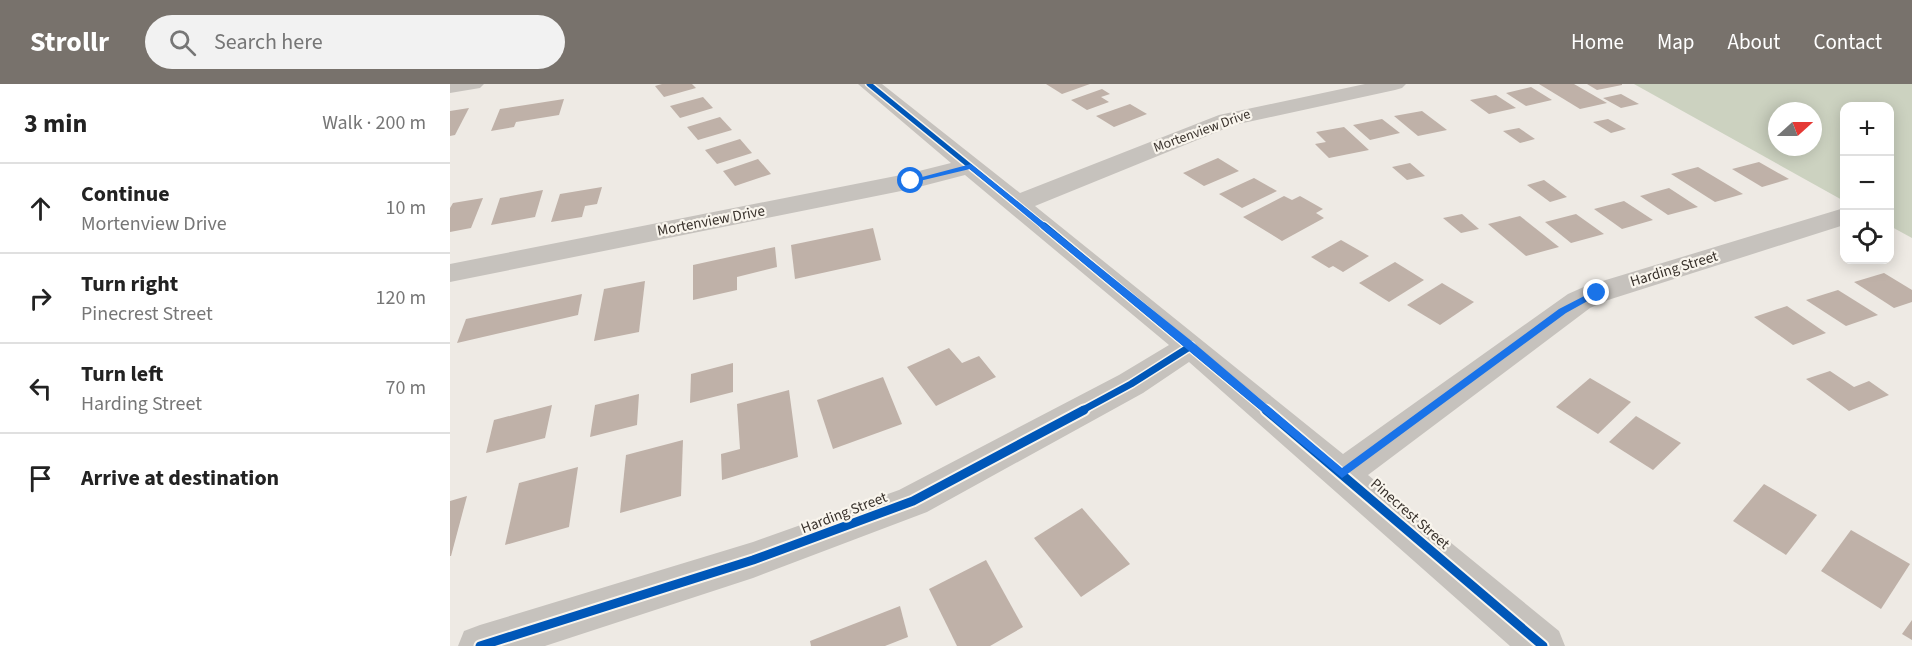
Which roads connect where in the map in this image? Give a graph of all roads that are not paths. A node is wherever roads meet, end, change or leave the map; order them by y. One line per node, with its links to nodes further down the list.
1 (473, 84): 4 (street)
2 (869, 84): 5 (street, Pinecrest Street)
3 (1395, 84): 6 (street, Mortenview Drive)
4 (450, 87)
5 (971, 166): 6 (street, Pinecrest Street); 8 (street, Mortenview Drive)
6 (1016, 204): 9 (street, Pinecrest Street)
7 (1840, 218): 10 (street, Harding Street)
8 (450, 273)
9 (1191, 345): 10 (street, Pinecrest Street); 11 (street, Harding Street)
10 (1342, 474): 12 (street, Pinecrest Street)
11 (480, 646)
12 (1543, 646)

